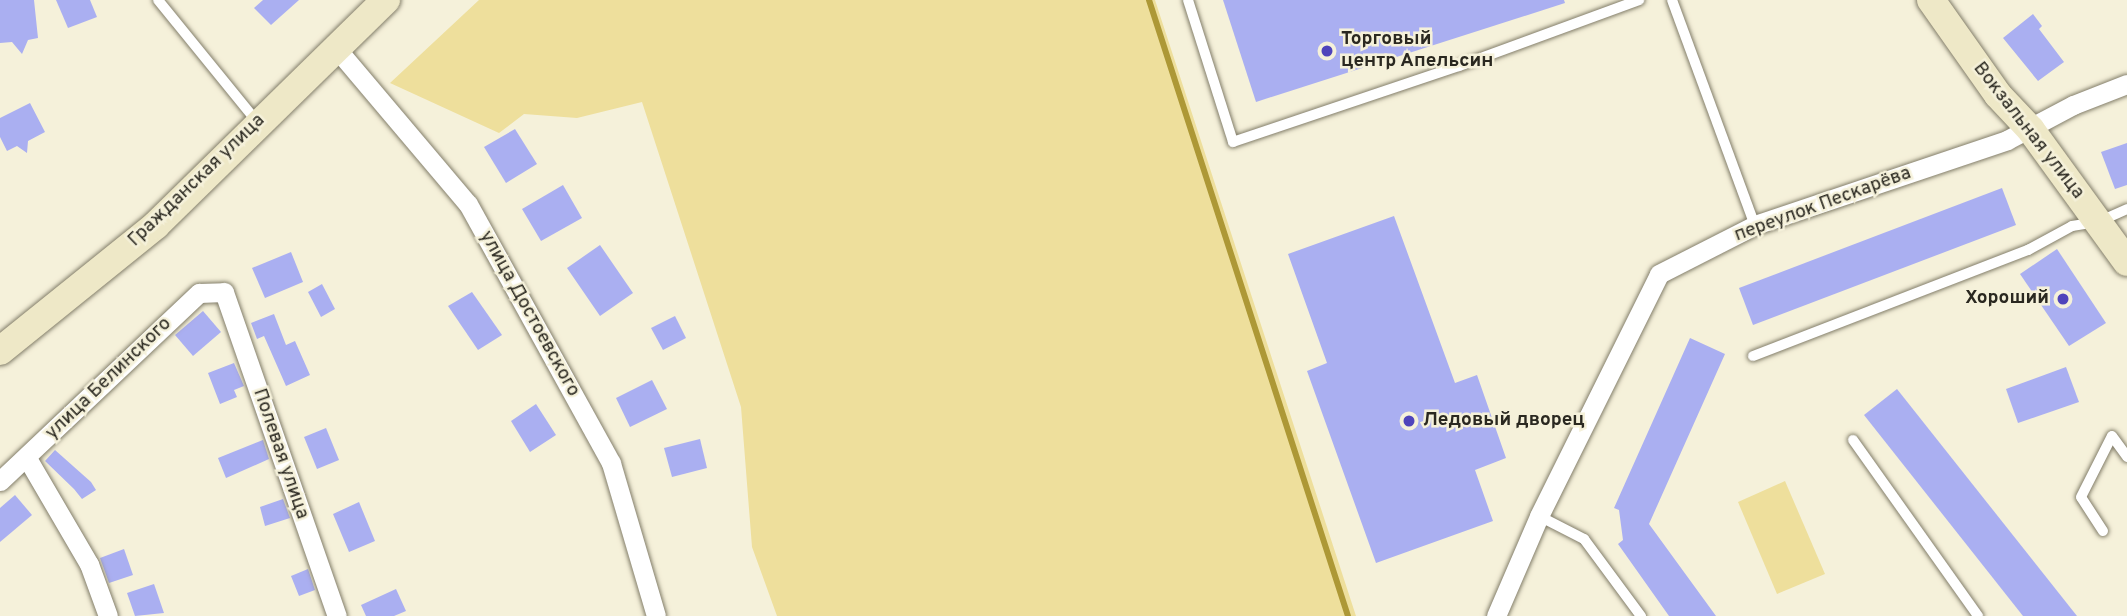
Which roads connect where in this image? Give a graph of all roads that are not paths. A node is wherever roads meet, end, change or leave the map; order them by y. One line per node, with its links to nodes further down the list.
1 (158, 0): 9 (lane)
2 (386, 0): 7 (main road, Гражданская улица)
3 (1188, 0): 4 (lane)
4 (1639, 0)
5 (1672, 0): 13 (lane)
6 (1931, 0): 10 (main road, Вокзальная улица)
7 (336, 48): 9 (main road, Гражданская улица); 26 (street, улица Достоевского)
8 (2127, 84): 10 (street, переулок Пескарёва)
9 (258, 122): 16 (main road, Гражданская улица)
10 (2031, 130): 12 (main road, Вокзальная улица); 13 (street, переулок Пескарёва)
11 (2127, 209): 12 (lane)
12 (2098, 222): 14 (main road, Вокзальная улица); 17 (lane)
13 (1755, 225): 22 (street, переулок Пескарёва)
14 (2127, 261)
15 (224, 292): 20 (street, улица Белинского); 25 (street, Полевая улица)
16 (0, 351)
17 (1753, 356)
18 (1853, 440): 29 (lane)
19 (2127, 457): 23 (lane)
20 (27, 458): 21 (street, улица Белинского); 24 (street)
21 (0, 481)
22 (1539, 516): 27 (street, переулок Пескарёва); 28 (lane)
23 (2103, 531)
24 (108, 616)
25 (337, 616)
26 (656, 616)
27 (1496, 616)
28 (1642, 616)
29 (1978, 616)

